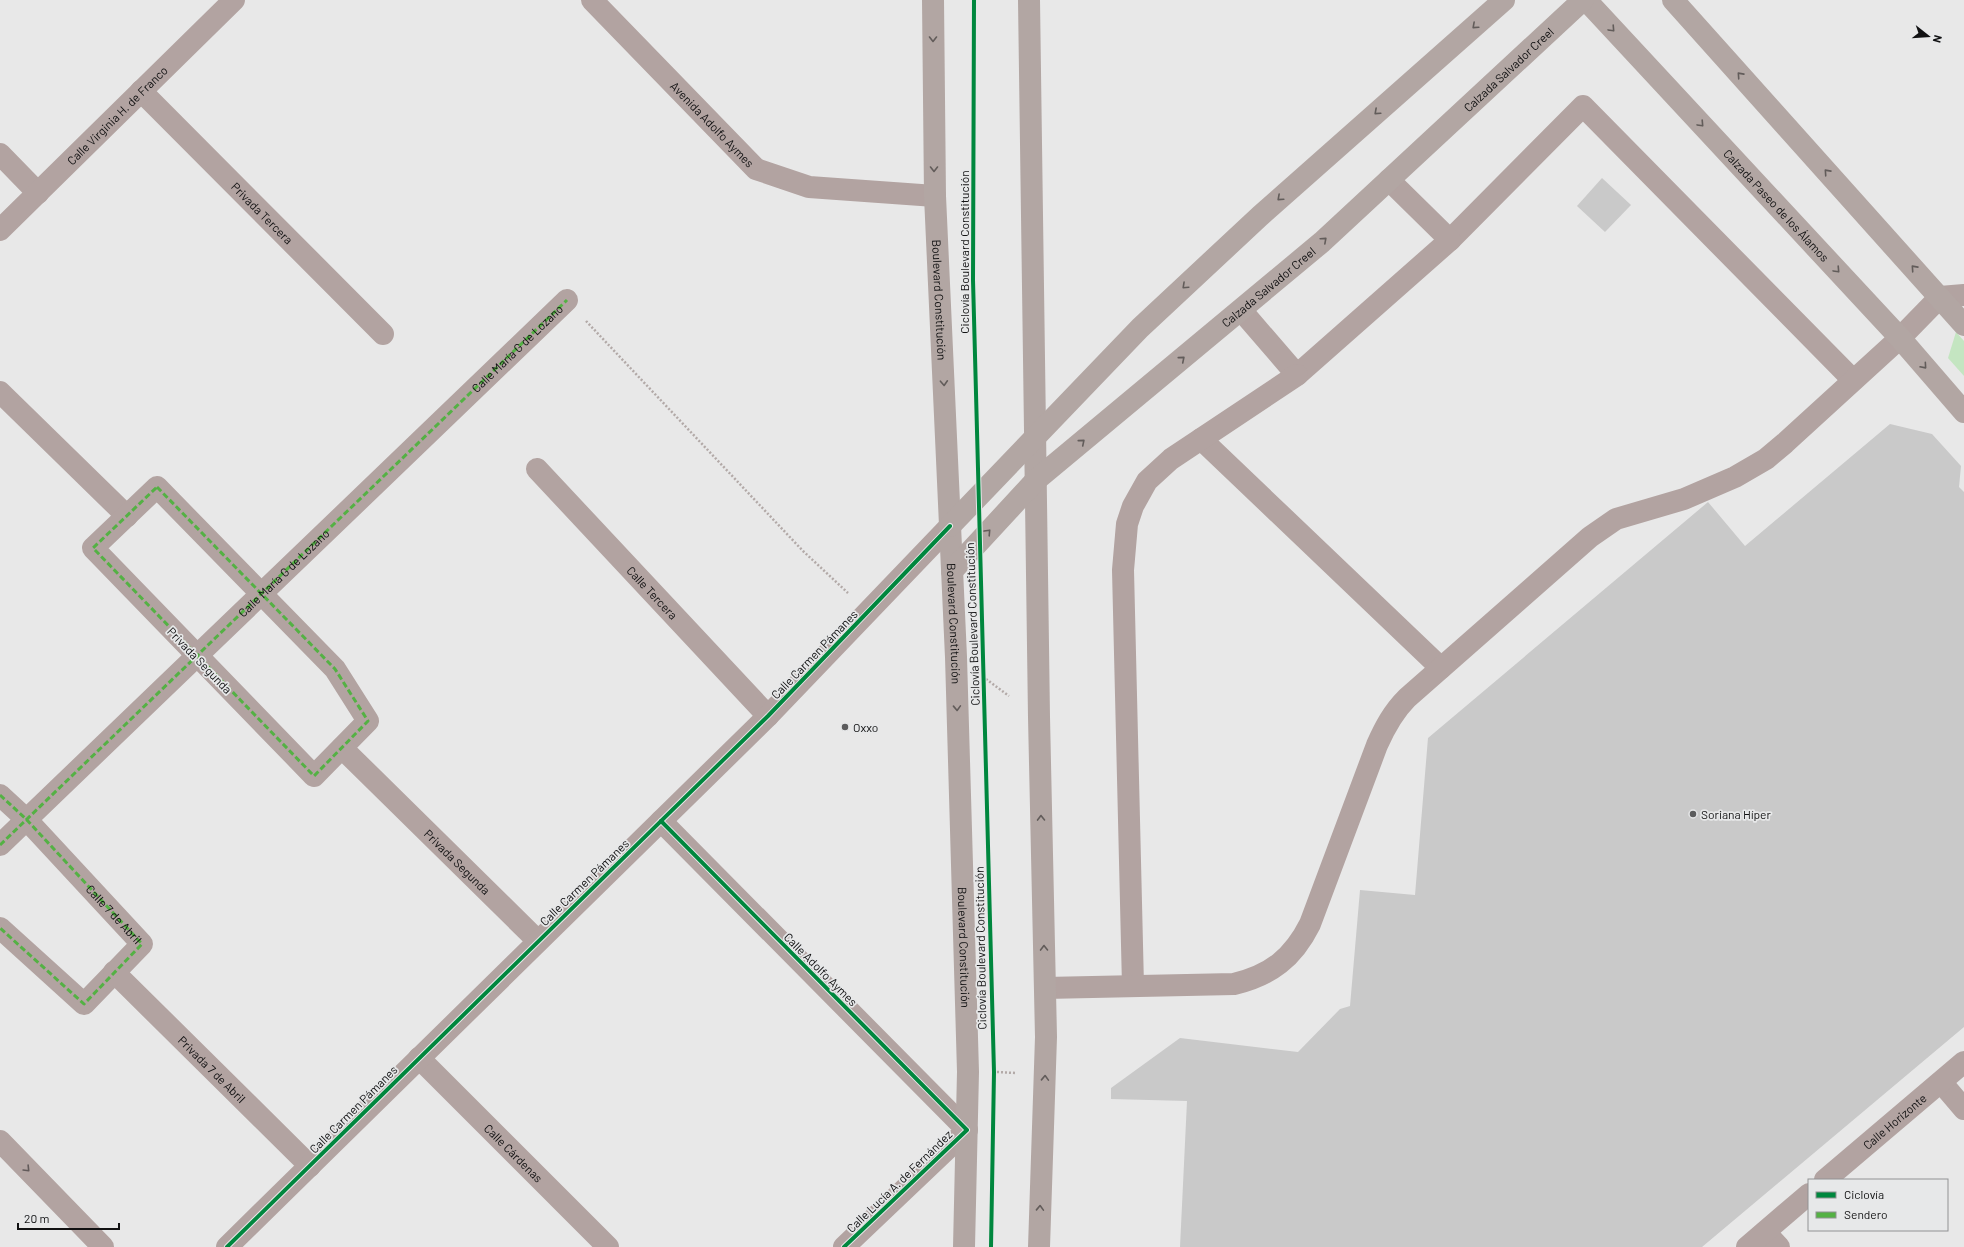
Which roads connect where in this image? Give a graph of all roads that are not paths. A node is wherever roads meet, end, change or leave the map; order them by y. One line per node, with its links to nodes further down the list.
1 (234, 0): 8 (street, Calle Virginia H. de Franco)
2 (592, 0): 12 (street, Avenida Adolfo Aymes)
3 (933, 0): 12 (main road, Boulevard Constitución, one-way to 12)
4 (1029, 0): 26 (main road)
5 (1504, 0): 26 (main road, one-way to 26)
6 (1584, 0): 10 (main road, Calzada Salvador Creel); 21 (main road, Calzada Paseo de los Álamos, one-way to 21)
7 (1673, 0): 16 (main road, one-way to 7)
8 (141, 91): 11 (street, Calle Virginia H. de Franco); 20 (street, Privada Tercera)
9 (0, 154): 11 (street)
10 (1389, 180): 14 (street); 18 (main road, Calzada Salvador Creel, one-way to 10)
11 (38, 193): 13 (street, Calle Virginia H. de Franco)
12 (935, 196): 31 (main road, Boulevard Constitución, one-way to 31)
13 (0, 230)
14 (1450, 240): 22 (street); 23 (street)
15 (1964, 295): 16 (street)
16 (1940, 297): 19 (main road); 21 (street)
17 (567, 300): 33 (street, Calle María G de Lozano)
18 (1241, 310): 22 (street); 29 (main road, Calzada Salvador Creel, one-way to 18)
19 (1964, 326)
20 (383, 334)
21 (1900, 338): 23 (street); 25 (main road, Calzada Paseo de los Álamos, one-way to 25)
22 (1297, 375): 27 (street)
23 (1853, 380): 35 (street)
24 (0, 392): 30 (street)
25 (1964, 412)
26 (1036, 438): 29 (main road); 31 (main road)
27 (1201, 440): 35 (street); 45 (street)
28 (537, 468): 36 (street, Calle Tercera)
29 (1036, 480): 32 (main road, Calzada Salvador Creel, one-way to 29); 46 (main road, one-way to 29)
30 (127, 516): 33 (street, Privada Segunda); 34 (street, Privada Segunda)
31 (950, 526): 32 (main road, Boulevard Constitución); 36 (street, Calle Carmen Pámanes)
32 (952, 571): 51 (main road, Boulevard Constitución, one-way to 51)
33 (262, 594): 34 (street, Calle María G de Lozano); 37 (street, Privada Segunda)
34 (196, 656): 37 (street, Privada Segunda); 39 (street, Calle María G de Lozano)
35 (1441, 668): 45 (street)
36 (768, 716): 40 (street, Calle Carmen Pámanes)
37 (342, 748): 43 (street, Privada Segunda)
38 (0, 795): 39 (street, Calle 7 de Abril)
39 (26, 820): 41 (street, Calle María G de Lozano); 44 (street, Calle 7 de Abril)
40 (661, 821): 43 (street, Calle Carmen Pámanes); 51 (street, Calle Adolfo Aymes)
41 (0, 845)
42 (0, 928): 44 (street, Calle 7 de Abril)
43 (538, 941): 47 (street, Calle Carmen Pámanes)
44 (114, 972): 53 (street, Privada 7 de Abril)
45 (1133, 986): 46 (street)
46 (1045, 988): 62 (main road, one-way to 46)
47 (419, 1058): 53 (street, Calle Carmen Pámanes); 59 (street, Calle Cárdenas)
48 (1964, 1062): 49 (street, Calle Horizonte)
49 (1941, 1082): 50 (street); 54 (street, Calle Horizonte)
50 (1964, 1109)
51 (967, 1130): 60 (street, Calle Lucía A. de Fernández); 61 (main road, Boulevard Constitución)
52 (0, 1141): 57 (street, one-way to 57)
53 (310, 1166): 58 (street, Calle Carmen Pámanes)
54 (1826, 1179)
55 (1808, 1195): 56 (street)
56 (1772, 1239): 63 (street)
57 (103, 1247)
58 (227, 1247)
59 (608, 1247)
60 (844, 1247)
61 (964, 1247)
62 (1039, 1247)
63 (1748, 1247)

